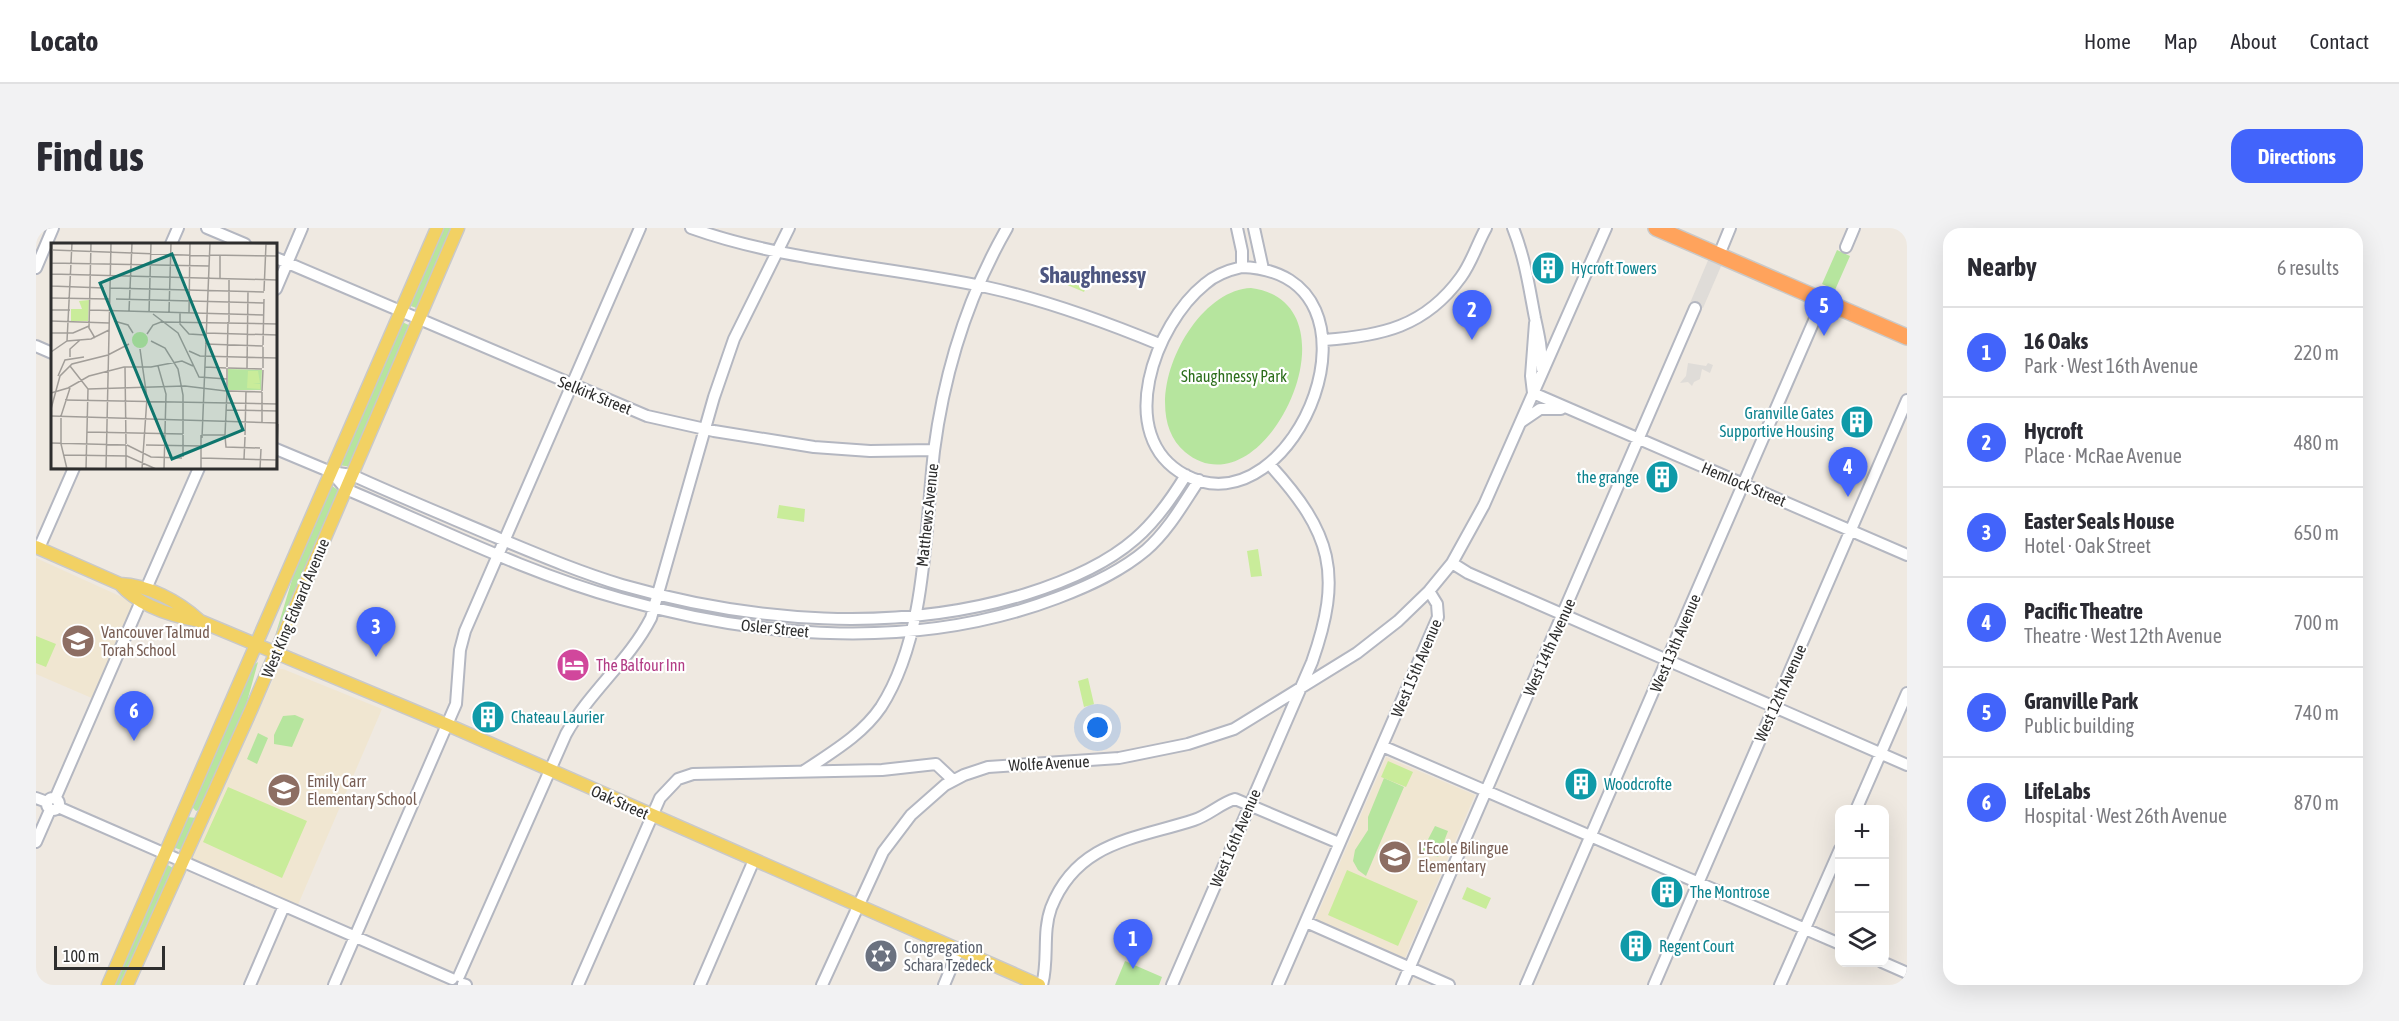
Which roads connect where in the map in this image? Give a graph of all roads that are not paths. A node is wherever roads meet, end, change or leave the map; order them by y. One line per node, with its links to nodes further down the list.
1 (53, 228): 27 (street)
2 (178, 228): 19 (street)
3 (207, 228): 20 (street)
4 (302, 228): 25 (street)
5 (437, 228): 33 (main road, West King Edward Avenue)
6 (458, 228): 34 (main road, West King Edward Avenue)
7 (640, 228): 42 (street)
8 (691, 228): 22 (street)
9 (789, 228): 22 (street)
10 (1007, 228): 30 (street, Matthews Avenue)
11 (1237, 228): 26 (street)
12 (1254, 228): 28 (street)
13 (1486, 228): 37 (street)
14 (1513, 228): 35 (street)
15 (1606, 228): 41 (street)
16 (1656, 228): 23 (highway)
17 (1730, 228): 23 (street)
18 (1854, 228): 21 (street)
19 (171, 243)
20 (243, 243)
21 (1846, 247)
22 (776, 251): 30 (street); 48 (street)
23 (1719, 255): 31 (highway)
24 (278, 259): 25 (street, Selkirk Street)
25 (288, 263): 29 (street); 33 (street, Selkirk Street)
26 (1242, 267): 28 (street); 38 (street)
27 (36, 268)
28 (1263, 269): 37 (street)
29 (278, 285)
30 (979, 286): 38 (street); 51 (street, Matthews Avenue)
31 (1823, 300): 36 (highway); 59 (street, West 13th Avenue)
32 (1695, 308): 49 (street, West 14th Avenue)
33 (401, 312): 34 (street, Selkirk Street); 55 (main road, West King Edward Avenue)
34 (419, 320): 42 (street, Selkirk Street); 56 (main road, West King Edward Avenue)
35 (1535, 320): 41 (street); 43 (street)
36 (1907, 337)
37 (1324, 340): 52 (street)
38 (1159, 344): 57 (street)
39 (36, 346): 40 (street)
40 (51, 353)
41 (1542, 372): 43 (street)
42 (571, 385): 48 (street, Selkirk Street); 62 (street)
43 (1534, 389): 45 (street, Hemlock Street); 46 (street, Hemlock Street); 47 (street)
44 (1907, 400): 61 (street, West 12th Avenue)
45 (1567, 409): 46 (street, Hemlock Street); 47 (street)
46 (1581, 413): 49 (street, Hemlock Street)
47 (1521, 422): 66 (street)
48 (705, 429): 51 (street, Selkirk Street); 68 (street)
49 (1639, 439): 59 (street, Hemlock Street); 71 (street, West 14th Avenue)
50 (278, 450): 55 (street, Osler Street)
51 (934, 450): 72 (street, Matthews Avenue)
52 (1270, 465): 58 (street); 77 (street, West 16th Avenue)
53 (73, 470): 63 (street)
54 (198, 470): 69 (street)
55 (331, 472): 56 (street, Osler Street); 60 (street, Osler Street); 74 (main road, West King Edward Avenue)
56 (352, 475): 60 (main road, West King Edward Avenue); 62 (street, Osler Street)
57 (1186, 475): 58 (street); 72 (street, Osler Street)
58 (1199, 480): 73 (street, Osler Street)
59 (1744, 484): 61 (street, Hemlock Street); 76 (street, West 13th Avenue)
60 (346, 489): 64 (street, Osler Street); 75 (main road, West King Edward Avenue)
61 (1851, 531): 65 (street, Hemlock Street); 79 (street, West 12th Avenue)
62 (504, 540): 64 (street); 68 (street, Osler Street)
63 (38, 548): 69 (main road, Oak Street)
64 (498, 553): 70 (street, Osler Street); 80 (street)
65 (1907, 555)
66 (1452, 563): 67 (street); 71 (street)
67 (1429, 591): 77 (street, Wolfe Avenue); 81 (street, West 15th Avenue)
68 (659, 594): 70 (street); 72 (street, Osler Street)
69 (143, 595): 74 (main road, Oak Street); 90 (street)
70 (654, 608): 73 (street, Osler Street); 84 (street)
71 (1563, 615): 76 (street); 87 (street, West 14th Avenue)
72 (914, 616): 73 (street, Matthews Avenue)
73 (910, 632): 85 (street, Matthews Avenue)
74 (256, 645): 75 (main road, Oak Street); 92 (main road, West King Edward Avenue)
75 (275, 653): 80 (main road, Oak Street); 93 (main road, West King Edward Avenue)
76 (1667, 660): 79 (street); 95 (street, West 13th Avenue)
77 (1298, 692): 86 (street, Wolfe Avenue); 89 (street, West 16th Avenue)
78 (1907, 693): 82 (street)
79 (1774, 706): 82 (street); 102 (street, West 12th Avenue)
80 (448, 725): 84 (main road, Oak Street); 107 (street)
81 (1382, 746): 87 (street); 97 (street, West 15th Avenue)
82 (1881, 754): 83 (street); 91 (street)
83 (1907, 765)
84 (550, 770): 94 (main road, Oak Street); 114 (street)
85 (804, 771): 86 (street); 94 (street)
86 (953, 780): 103 (street, Wolfe Avenue)
87 (1485, 791): 95 (street); 111 (street, West 14th Avenue)
88 (36, 798): 90 (street)
89 (1250, 804): 97 (street); 123 (street); 124 (street, West 16th Avenue)
90 (52, 805): 96 (street); 98 (street)
91 (1858, 805)
92 (184, 810): 93 (main road); 98 (main road, West King Edward Avenue)
93 (204, 815): 101 (main road, West King Edward Avenue)
94 (652, 816): 100 (main road, Oak Street); 119 (street)
95 (1591, 837): 102 (street); 128 (street, West 13th Avenue)
96 (36, 842)
97 (1339, 843): 105 (street, West 15th Avenue)
98 (165, 854): 101 (street); 115 (main road, West King Edward Avenue)
99 (1835, 858): 106 (street)
100 (754, 860): 103 (main road, Oak Street); 120 (street)
101 (182, 861): 104 (street); 116 (main road, West King Edward Avenue)
102 (1698, 883): 106 (street); 129 (street, West 12th Avenue)
103 (857, 904): 109 (main road, Oak Street); 121 (street, Wolfe Avenue)
104 (284, 906): 107 (street); 117 (street)
105 (1306, 922): 111 (street); 125 (street, West 15th Avenue)
106 (1805, 929): 108 (street); 130 (street)
107 (355, 938): 114 (street); 118 (street)
108 (1835, 942)
109 (959, 949): 122 (street); 123 (main road, Oak Street)
110 (1889, 966): 112 (street)
111 (1409, 968): 126 (street, West 14th Avenue); 127 (street)
112 (1907, 973)
113 (1907, 979): 131 (street)
114 (459, 982)
115 (108, 985)
116 (127, 985)
117 (250, 985)
118 (334, 985)
119 (578, 985)
120 (700, 985)
121 (822, 985)
122 (944, 985)
123 (1041, 985)
124 (1172, 985)
125 (1278, 985)
126 (1402, 985)
127 (1449, 985)
128 (1526, 985)
129 (1654, 985)
130 (1780, 985)
131 (1905, 985)

